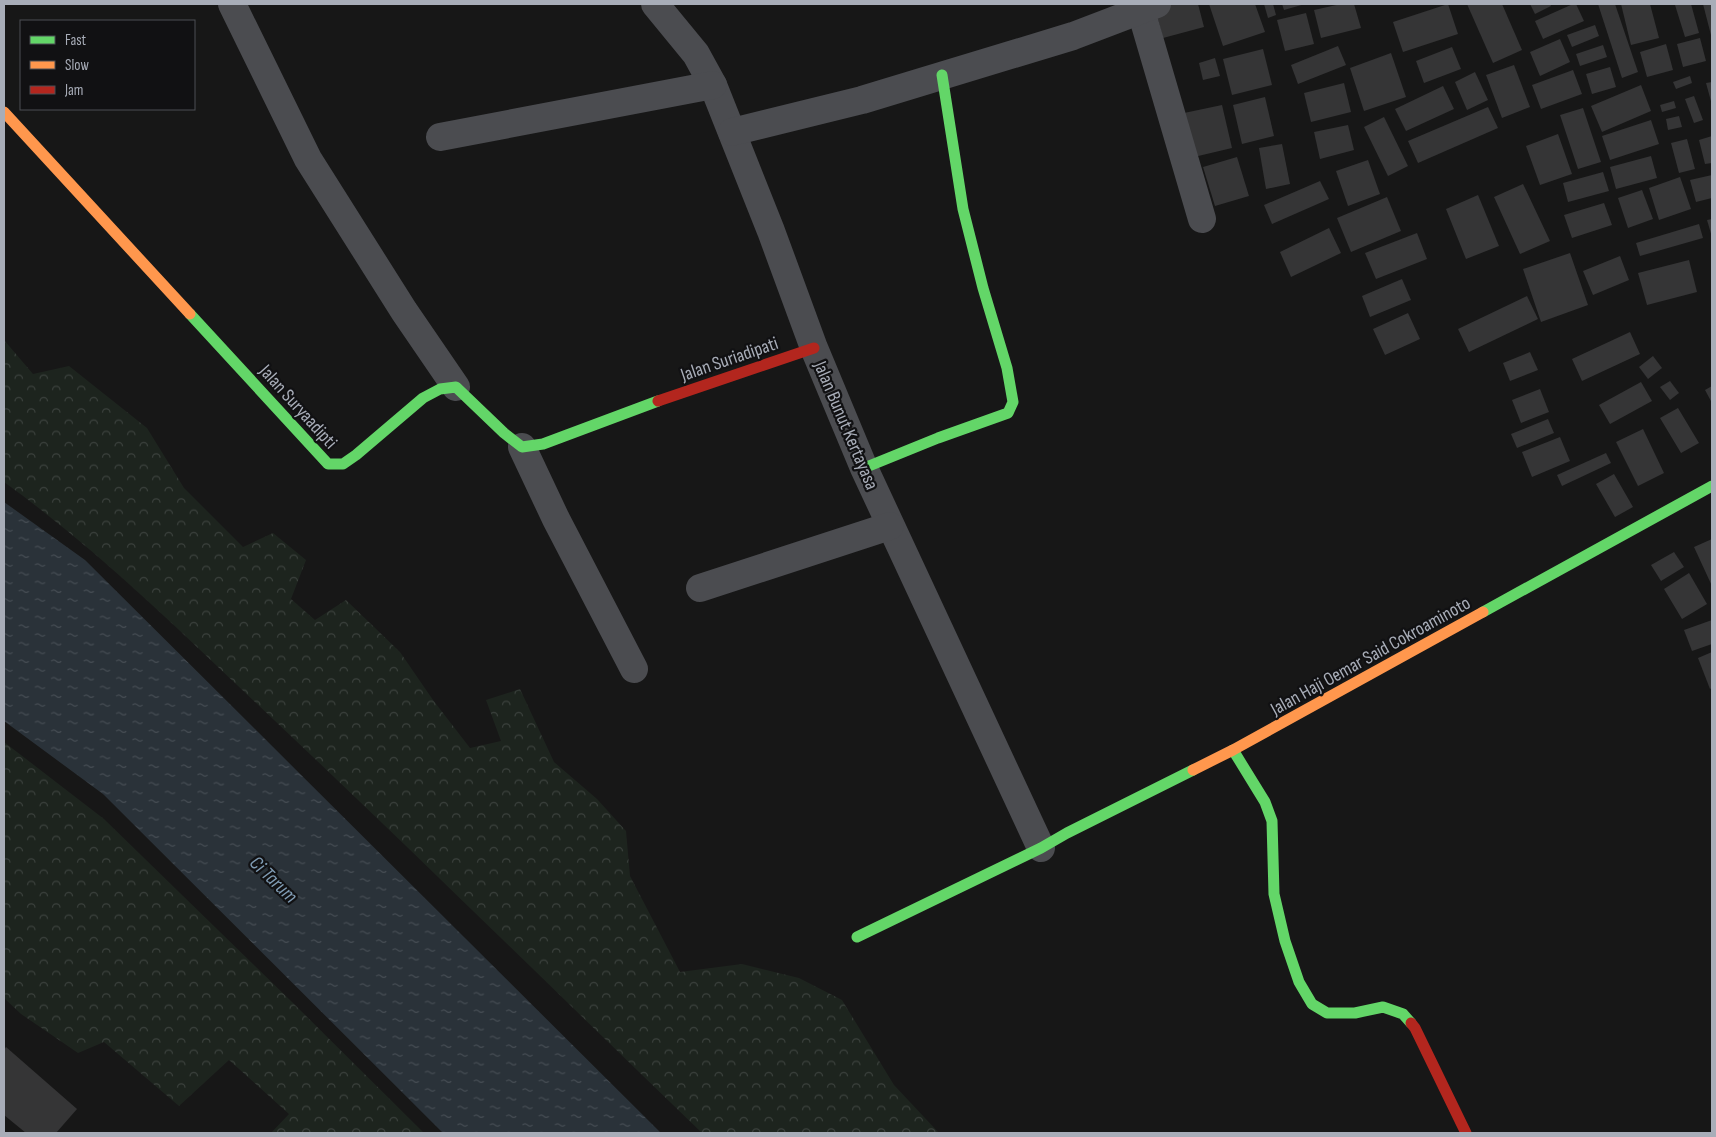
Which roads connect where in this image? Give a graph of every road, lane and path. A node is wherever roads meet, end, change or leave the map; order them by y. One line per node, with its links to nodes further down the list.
1 (232, 4): 11 (street)
2 (655, 4): 5 (street, Jalan Bunut Kertayasa)
3 (1146, 6): 4 (street); 9 (street)
4 (942, 75): 7 (street); 13 (street)
5 (713, 85): 7 (street, Jalan Bunut Kertayasa); 8 (street)
6 (4, 112): 11 (street, Jalan Suryaadipti)
7 (732, 132): 10 (street, Jalan Bunut Kertayasa)
8 (440, 137)
9 (1202, 220)
10 (814, 348): 12 (street, Jalan Suriadipati); 13 (street, Jalan Bunut Kertayasa)
11 (456, 387): 12 (street)
12 (522, 447): 17 (street)
13 (864, 468): 15 (street, Jalan Bunut Kertayasa)
14 (1712, 486): 18 (street, Jalan Haji Oemar Said Cokroaminoto)
15 (890, 526): 16 (street); 19 (street, Jalan Bunut Kertayasa)
16 (700, 588)
17 (634, 669)
18 (1233, 750): 19 (street, Jalan Haji Oemar Said Cokroaminoto); 21 (street)
19 (1041, 848): 20 (street, Jalan Haji Oemar Said Cokroaminoto)
20 (858, 937)
21 (1466, 1133)

